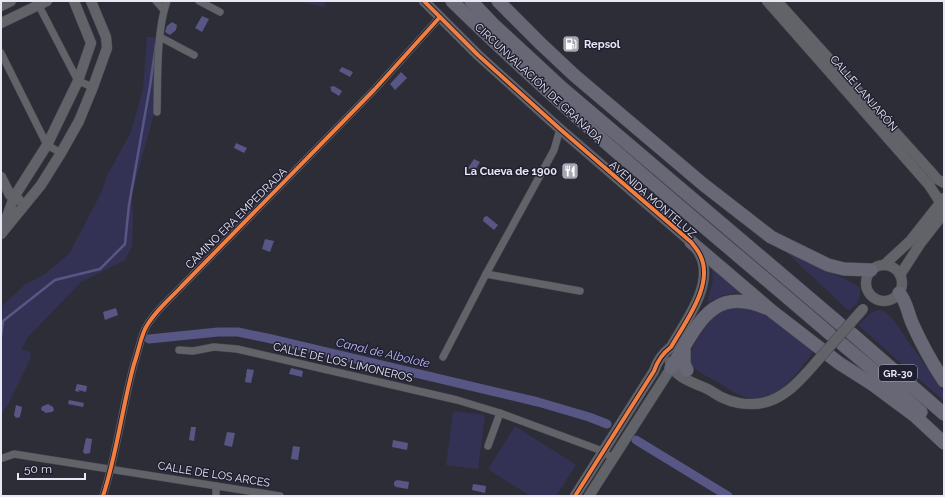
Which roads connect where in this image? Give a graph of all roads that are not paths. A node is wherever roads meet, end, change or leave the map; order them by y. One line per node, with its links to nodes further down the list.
1 (11, 1): 14 (street)
2 (74, 1): 22 (street)
3 (91, 1): 23 (street)
4 (156, 1): 15 (street)
5 (167, 1): 15 (street)
6 (199, 1): 16 (street)
7 (424, 1): 17 (street, AVENIDA MONTELUZ)
8 (452, 1): 46 (highway, CIRCUNVALACIÓN DE GRANADA)
9 (471, 1): 44 (highway, CIRCUNVALACIÓN DE GRANADA)
10 (498, 1): 37 (highway)
11 (767, 1): 31 (street, CALLE LANJARÓN)
12 (777, 1): 29 (street, CALLE LANJARÓN)
13 (41, 2): 18 (street); 22 (street)
14 (1, 6)
15 (164, 10): 19 (street)
16 (220, 12)
17 (440, 17): 25 (street, AVENIDA MONTELUZ); 64 (street, CAMINO ERA EMPEDRADA)
18 (1, 23)
19 (160, 37): 21 (street); 24 (street)
20 (1, 53): 26 (street)
21 (194, 55)
22 (78, 81): 23 (street); 26 (street)
23 (93, 87): 27 (street)
24 (157, 112)
25 (560, 129): 35 (street, AVENIDA MONTELUZ); 38 (street)
26 (47, 145): 27 (street); 30 (street)
27 (61, 154): 32 (street)
28 (1, 177): 30 (street)
29 (944, 183)
30 (14, 197): 32 (street); 34 (street)
31 (942, 200): 36 (street)
32 (25, 204): 34 (street)
33 (944, 213): 39 (street)
34 (1, 233)
35 (691, 242): 43 (highway); 48 (street, AVENIDA MONTELUZ)
36 (884, 265): 37 (street); 39 (street)
37 (871, 270): 42 (street)
38 (486, 274): 40 (street); 50 (street)
39 (900, 275): 41 (street)
40 (580, 291)
41 (899, 293): 42 (street); 54 (highway)
42 (872, 297): 55 (street, bridge)
43 (773, 312): 48 (highway); 59 (highway)
44 (840, 324)
45 (851, 333): 57 (highway, GR-30)
46 (830, 334)
47 (842, 344): 58 (highway, GR-30)
48 (677, 347): 51 (highway); 52 (highway); 53 (street, AVENIDA MONTELUZ)
49 (179, 350): 56 (street, CALLE DE LOS LIMONEROS)
50 (443, 356)
51 (671, 368): 52 (street); 53 (street); 55 (street); 63 (street)
52 (687, 370): 55 (street)
53 (654, 372): 61 (street, AVENIDA MONTELUZ)
54 (944, 381)
55 (705, 387)
56 (500, 413): 60 (street); 61 (street, CALLE DE LOS LIMONEROS)
57 (944, 414)
58 (944, 433)
59 (944, 443)
60 (488, 446)
61 (603, 452): 63 (street); 69 (street, AVENIDA MONTELUZ)
62 (3, 458): 64 (street, CALLE DE LOS ARCES)
63 (613, 458): 70 (street)
64 (112, 469): 65 (street, CALLE DE LOS ARCES); 66 (street, CAMINO ERA EMPEDRADA)
65 (216, 486): 67 (street); 68 (street, CALLE DE LOS ARCES)
66 (103, 496)
67 (216, 496)
68 (280, 496)
69 (575, 496)
70 (589, 496)

